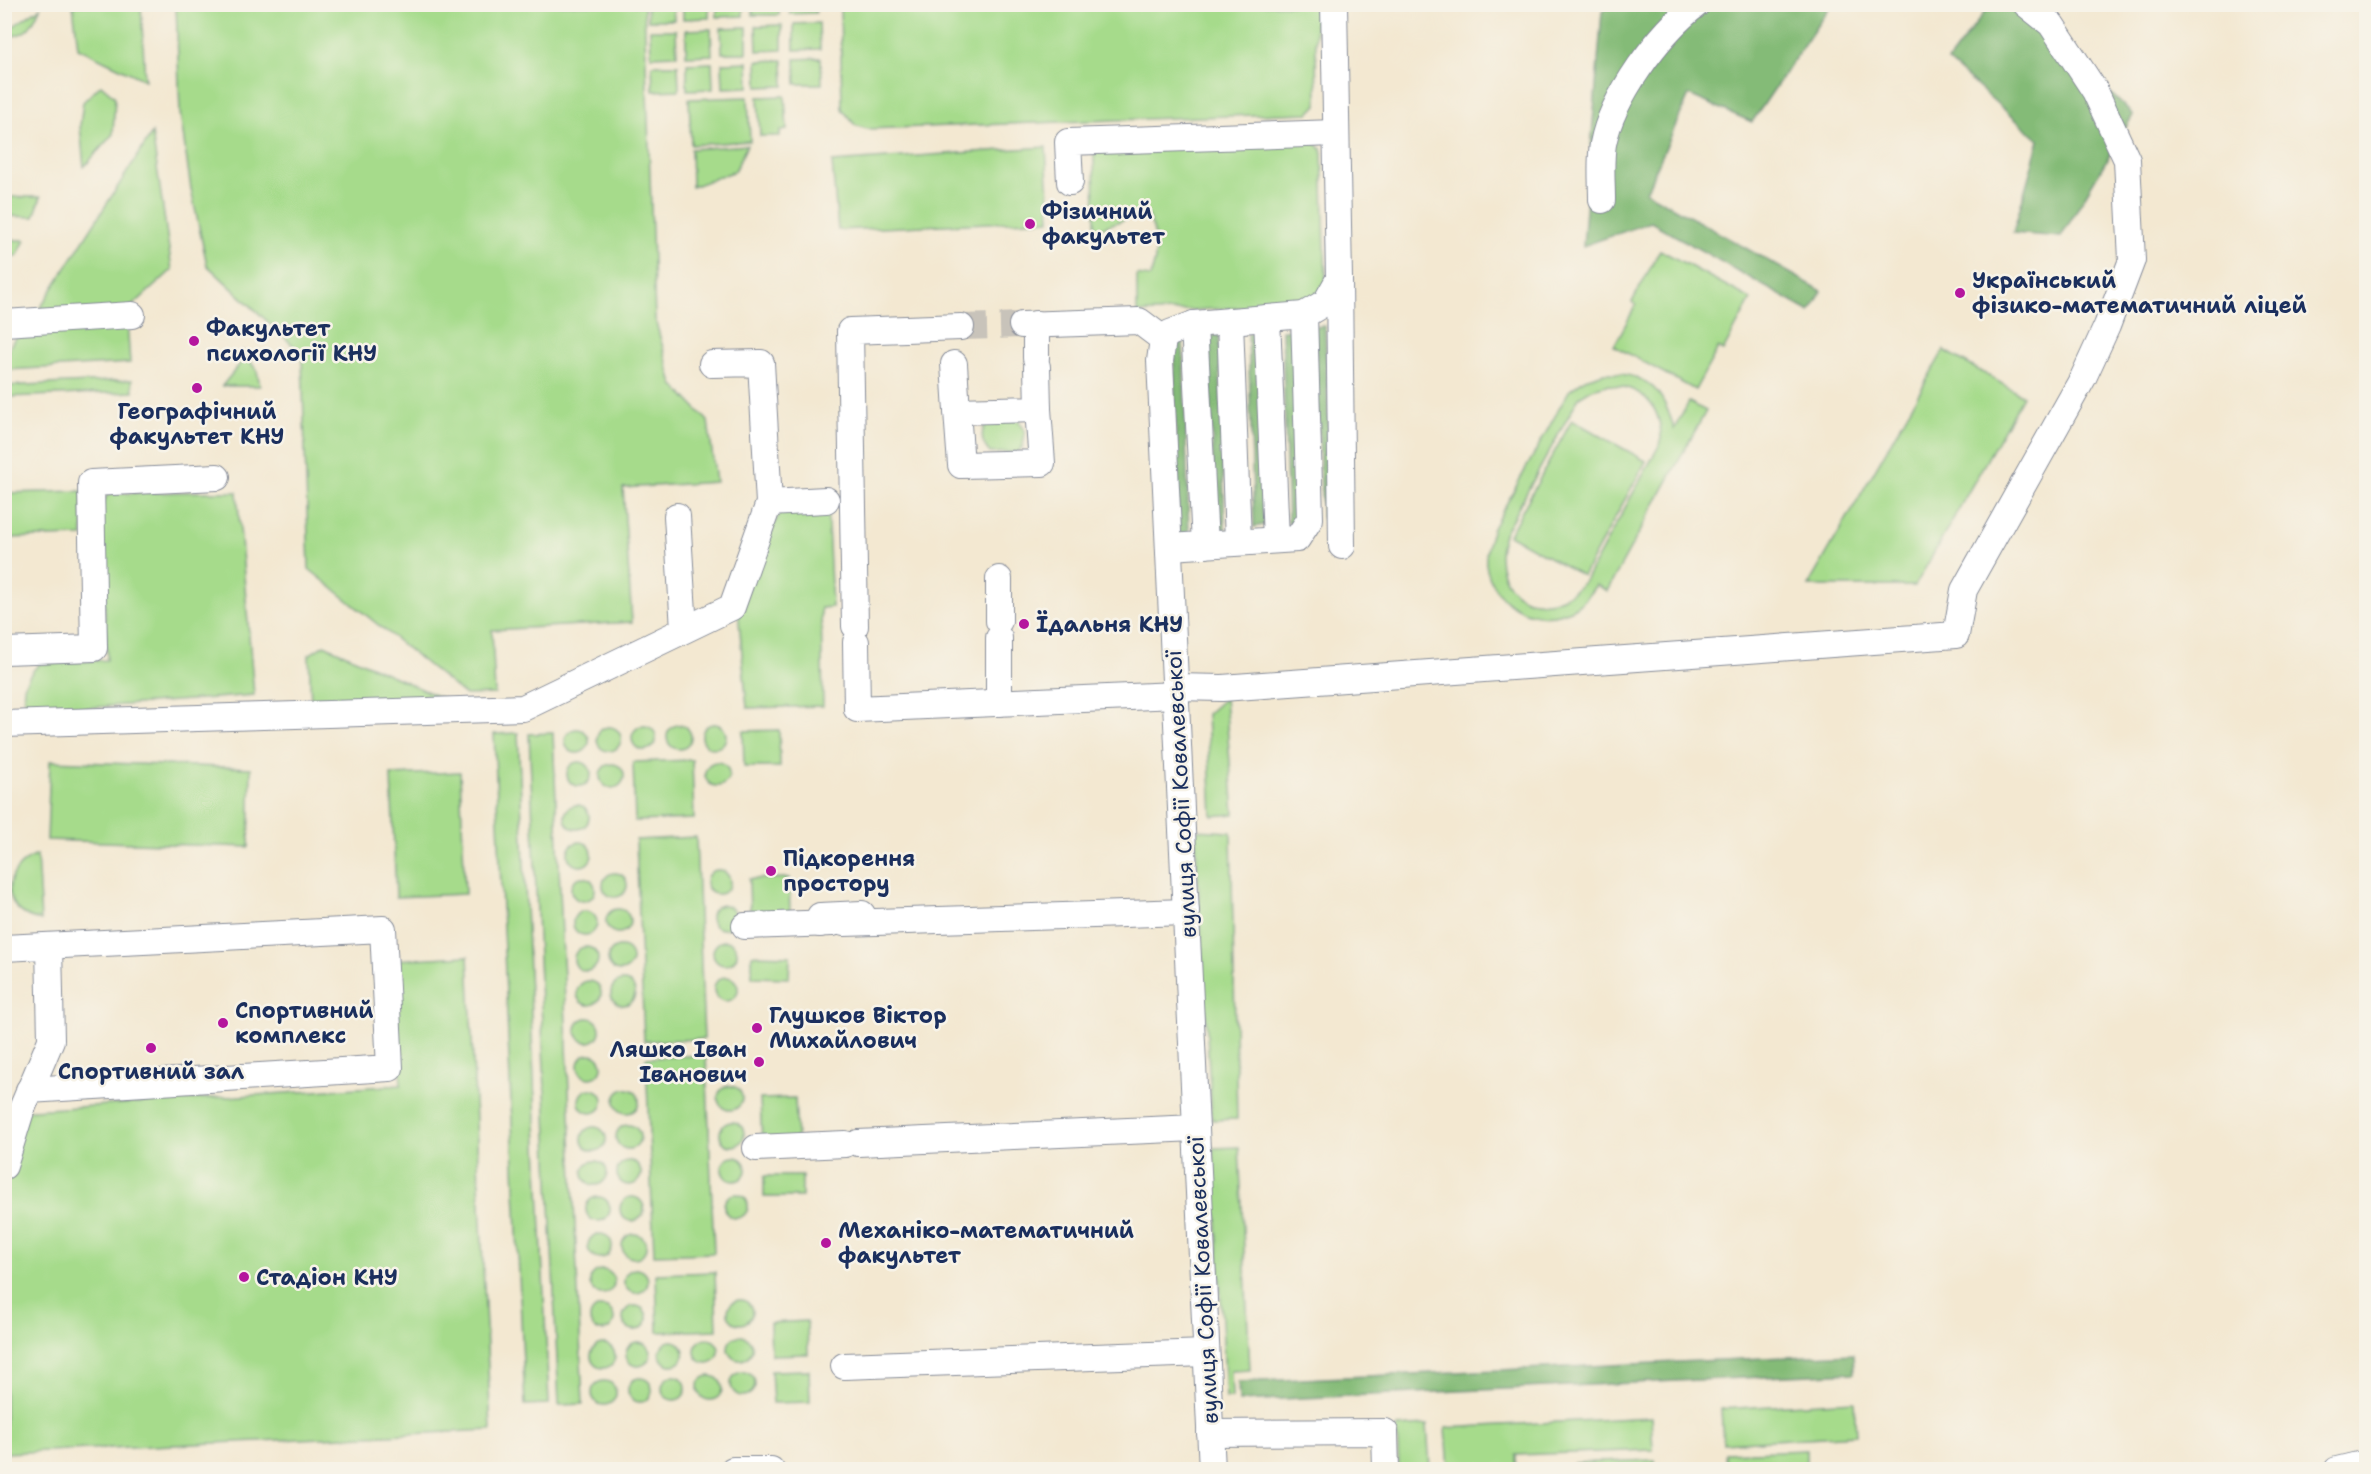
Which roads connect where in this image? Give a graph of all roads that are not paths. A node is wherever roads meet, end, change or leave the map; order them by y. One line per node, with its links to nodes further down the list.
1 (1334, 4): 4 (street)
2 (1697, 4): 6 (street)
3 (2026, 4): 30 (street)
4 (1335, 133): 5 (street); 7 (street)
5 (1070, 182)
6 (1602, 200)
7 (1339, 279): 9 (street); 25 (street)
8 (132, 315): 12 (street)
9 (1304, 315): 10 (street); 22 (street)
10 (1267, 318): 11 (street); 22 (street)
11 (1230, 321): 13 (street); 23 (street)
12 (4, 323)
13 (1194, 324): 14 (street); 24 (street)
14 (1163, 339): 16 (street); 26 (street, вулиця Софії Ковалевської)
15 (712, 364): 20 (street)
16 (1038, 409): 17 (street); 17 (street)
17 (957, 411): 19 (street)
18 (217, 477): 29 (street)
19 (840, 490): 20 (street); 31 (street)
20 (769, 503): 28 (street)
21 (677, 516): 28 (street)
22 (1276, 540): 23 (street)
23 (1238, 543): 24 (street)
24 (1205, 545): 26 (street)
25 (1342, 546)
26 (1170, 547): 30 (street, вулиця Софії Ковалевської)
27 (999, 579): 31 (street)
28 (684, 629): 32 (street)
29 (4, 651)
30 (1176, 691): 31 (street); 34 (street, вулиця Софії Ковалевської)
31 (999, 703)
32 (4, 724)
33 (962, 910): 35 (street)
34 (1186, 912): 35 (street); 40 (street, вулиця Софії Ковалевської)
35 (832, 923): 36 (street)
36 (745, 926)
37 (49, 946): 38 (street); 39 (street); 39 (street)
38 (4, 948)
39 (29, 1090): 42 (street)
40 (1196, 1128): 41 (street); 43 (street, вулиця Софії Ковалевської)
41 (756, 1148)
42 (4, 1166)
43 (1206, 1353): 44 (street); 45 (street, вулиця Софії Ковалевської)
44 (844, 1366)
45 (1210, 1433): 49 (street, вулиця Софії Ковалевської); 50 (street)
46 (2367, 1463): 51 (street)
47 (733, 1470): 48 (street)
48 (771, 1470)
49 (1212, 1470)
50 (1386, 1470)
51 (2337, 1470)

